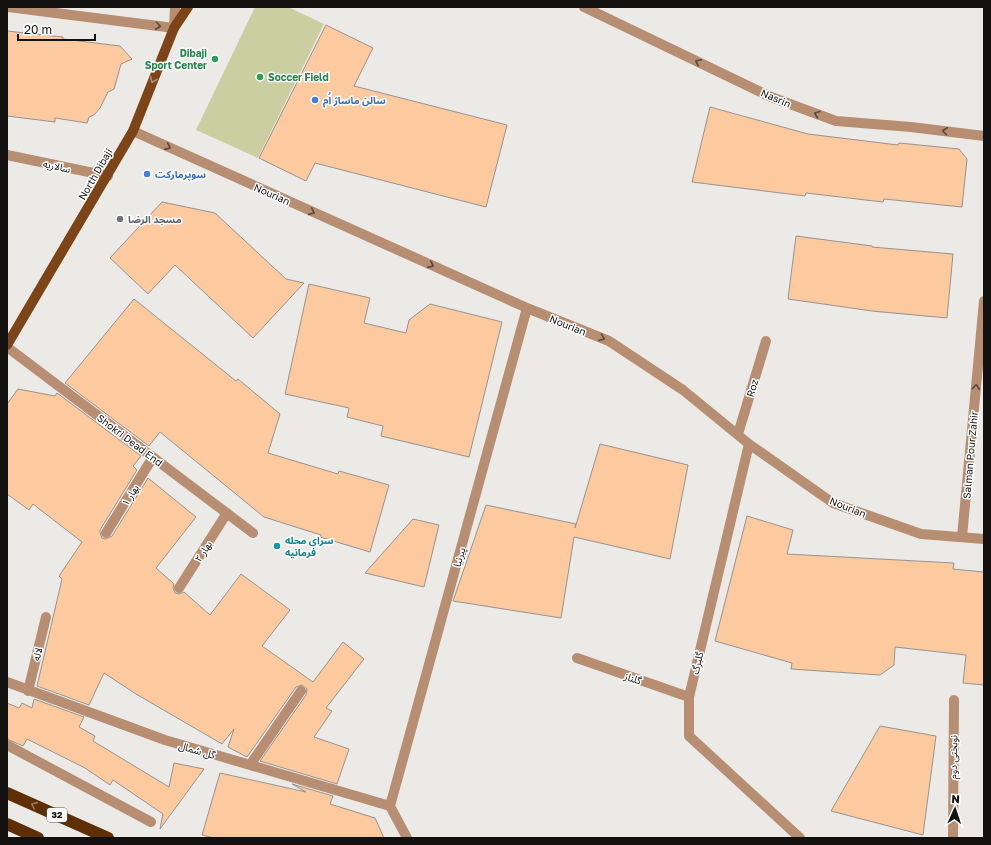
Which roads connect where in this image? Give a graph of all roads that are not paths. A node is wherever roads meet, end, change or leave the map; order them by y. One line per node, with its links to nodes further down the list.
1 (8, 7): 5 (street, one-way to 5)
2 (174, 7): 5 (street)
3 (188, 7): 5 (main road, North Dibaji)
4 (584, 7): 7 (street, Nasrin, one-way to 4)
5 (174, 28): 6 (main road, North Dibaji, one-way to 6)
6 (133, 131): 9 (main road, North Dibaji); 11 (street, Nourian, one-way to 11)
7 (984, 136)
8 (7, 155): 9 (street, سالاریه)
9 (108, 176): 13 (main road, North Dibaji)
10 (984, 301): 20 (street, Salman Pour Zahir, one-way to 10)
11 (527, 308): 14 (street, Nourian, one-way to 14); 33 (street, پیرنیا)
12 (766, 341): 14 (street, Roz)
13 (7, 346): 16 (street, Shokri Dead End)
14 (738, 434): 15 (street, Nourian)
15 (749, 444): 20 (street, Nourian); 28 (street, گلبرگ)
16 (153, 457): 17 (street, Shokri Dead End); 18 (street, بهار ۱)
17 (227, 513): 19 (street, Shokri Dead End); 22 (street, بهار ۲)
18 (106, 533)
19 (253, 533)
20 (962, 537): 21 (street, Nourian)
21 (984, 539)
22 (179, 588)
23 (46, 617): 26 (street, لاله)
24 (577, 658): 28 (street, گلناز)
25 (7, 682): 26 (street, گل شمال)
26 (28, 691): 31 (street, گل شمال)
27 (301, 691): 31 (street)
28 (689, 698): 39 (street, گلبرگ)
29 (954, 700): 40 (street, نوبختی دوم)
30 (7, 745): 34 (street)
31 (250, 765): 33 (street, گل شمال)
32 (7, 793): 37 (highway, 32, one-way to 32)
33 (390, 806): 38 (street)
34 (151, 822)
35 (7, 824): 36 (highway)
36 (38, 838)
37 (108, 838)
38 (407, 838)
39 (800, 838)
40 (953, 838)

